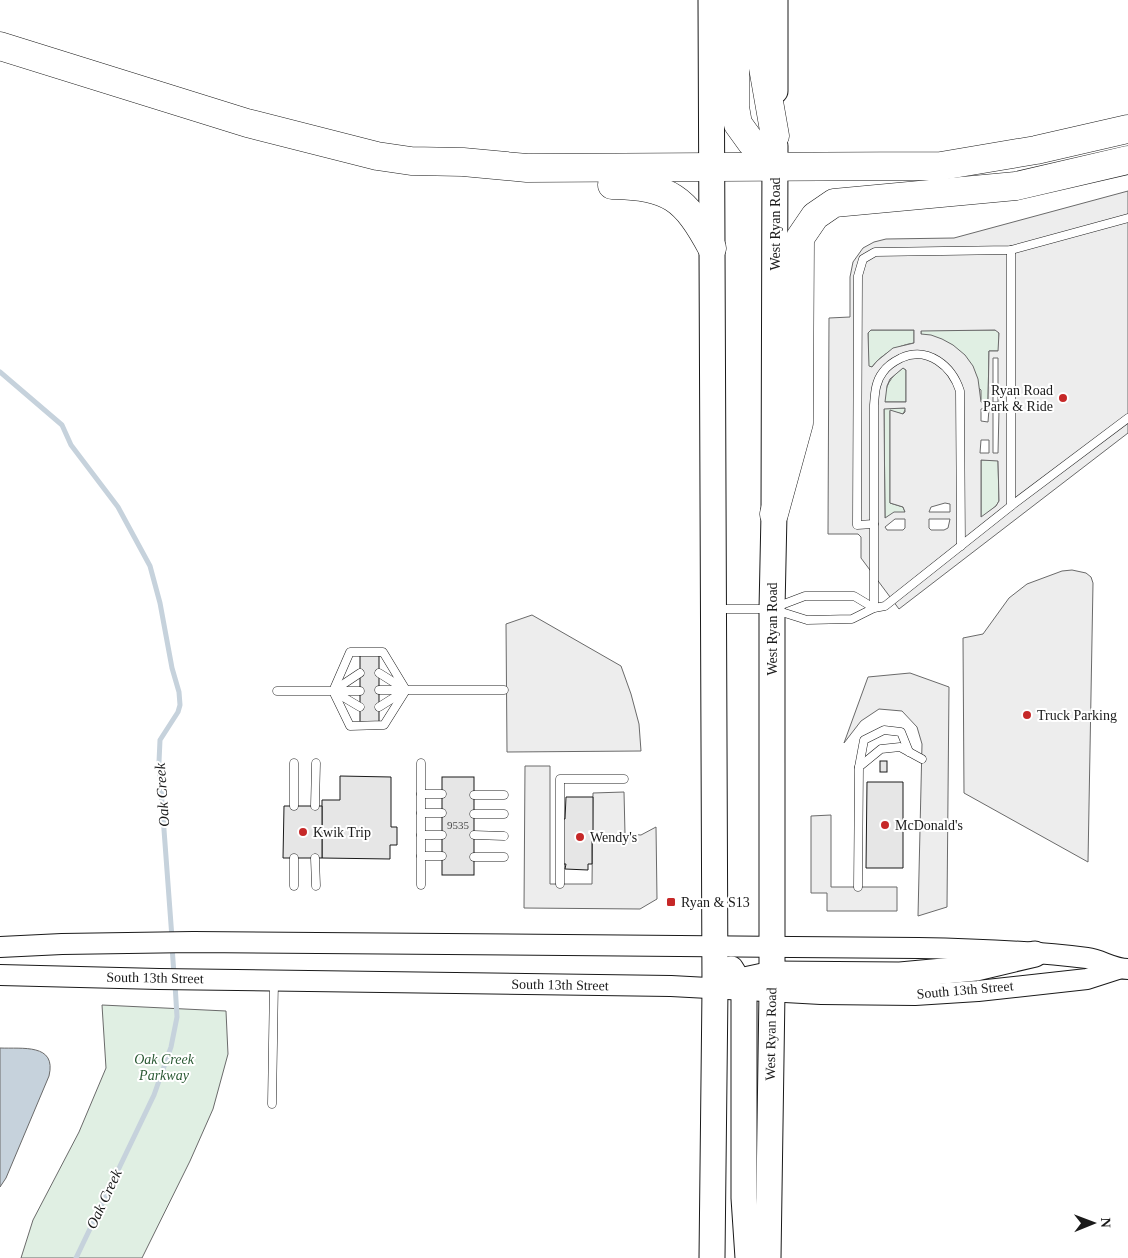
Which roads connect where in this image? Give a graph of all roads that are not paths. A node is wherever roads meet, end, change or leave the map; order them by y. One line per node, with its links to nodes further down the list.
1 (711, 0): 11 (main road)
2 (735, 0): 10 (highway)
3 (761, 0): 7 (highway)
4 (775, 0): 7 (main road, West Ryan Road)
5 (0, 46): 9 (highway)
6 (1128, 129): 10 (highway)
7 (775, 136): 10 (main road, West Ryan Road)
8 (1128, 160): 17 (highway)
9 (411, 161): 11 (highway); 13 (highway)
10 (775, 167): 11 (highway); 17 (main road, West Ryan Road)
11 (711, 168): 13 (main road)
12 (1128, 218): 14 (lane)
13 (712, 248): 21 (main road)
14 (1011, 250): 16 (lane); 18 (lane)
15 (1128, 418): 16 (lane)
16 (1011, 506): 19 (lane)
17 (774, 514): 22 (main road, West Ryan Road)
18 (874, 524): 19 (lane); 20 (lane)
19 (961, 546): 20 (lane)
20 (874, 608): 22 (lane); 22 (lane)
21 (713, 609): 22 (lane); 65 (main road)
22 (772, 609): 67 (main road, West Ryan Road)
23 (360, 673): 30 (lane)
24 (379, 673): 27 (lane)
25 (360, 690): 30 (lane)
26 (379, 690): 27 (lane)
27 (406, 690): 28 (lane); 30 (lane); 30 (lane); 32 (lane)
28 (504, 690)
29 (276, 691): 30 (lane)
30 (333, 691): 31 (lane)
31 (360, 707)
32 (379, 707)
33 (909, 752): 34 (lane); 38 (lane); 38 (lane)
34 (922, 759)
35 (294, 763): 44 (lane)
36 (316, 763): 45 (lane)
37 (421, 763): 40 (lane)
38 (859, 767): 64 (lane)
39 (624, 779): 60 (lane)
40 (421, 794): 41 (lane); 46 (lane)
41 (442, 794)
42 (474, 795): 43 (lane)
43 (504, 795)
44 (294, 806)
45 (315, 806)
46 (421, 813): 47 (lane); 50 (lane)
47 (442, 813)
48 (474, 814): 49 (lane)
49 (504, 814)
50 (421, 835): 51 (lane); 54 (lane)
51 (442, 835)
52 (474, 835): 53 (lane)
53 (504, 836)
54 (421, 856): 55 (lane); 61 (lane)
55 (442, 856)
56 (474, 857): 57 (lane)
57 (504, 857)
58 (294, 858): 62 (lane)
59 (315, 858): 63 (lane)
60 (560, 884)
61 (421, 885)
62 (294, 886)
63 (316, 886)
64 (858, 887)
65 (715, 947): 66 (street, South 13th Street); 67 (street, South 13th Street); 73 (main road); 74 (main road)
66 (0, 948)
67 (772, 948): 68 (street, South 13th Street); 72 (main road, West Ryan Road)
68 (1035, 954): 69 (street, South 13th Street); 72 (main road)
69 (1123, 969): 72 (street, South 13th Street)
70 (0, 974): 71 (street, South 13th Street)
71 (274, 980): 74 (street, South 13th Street); 75 (lane)
72 (772, 983): 73 (main road); 78 (main road, West Ryan Road)
73 (742, 986): 74 (main road); 77 (main road)
74 (715, 989): 76 (main road)
75 (272, 1104)
76 (712, 1258)
77 (748, 1258)
78 (768, 1258)

